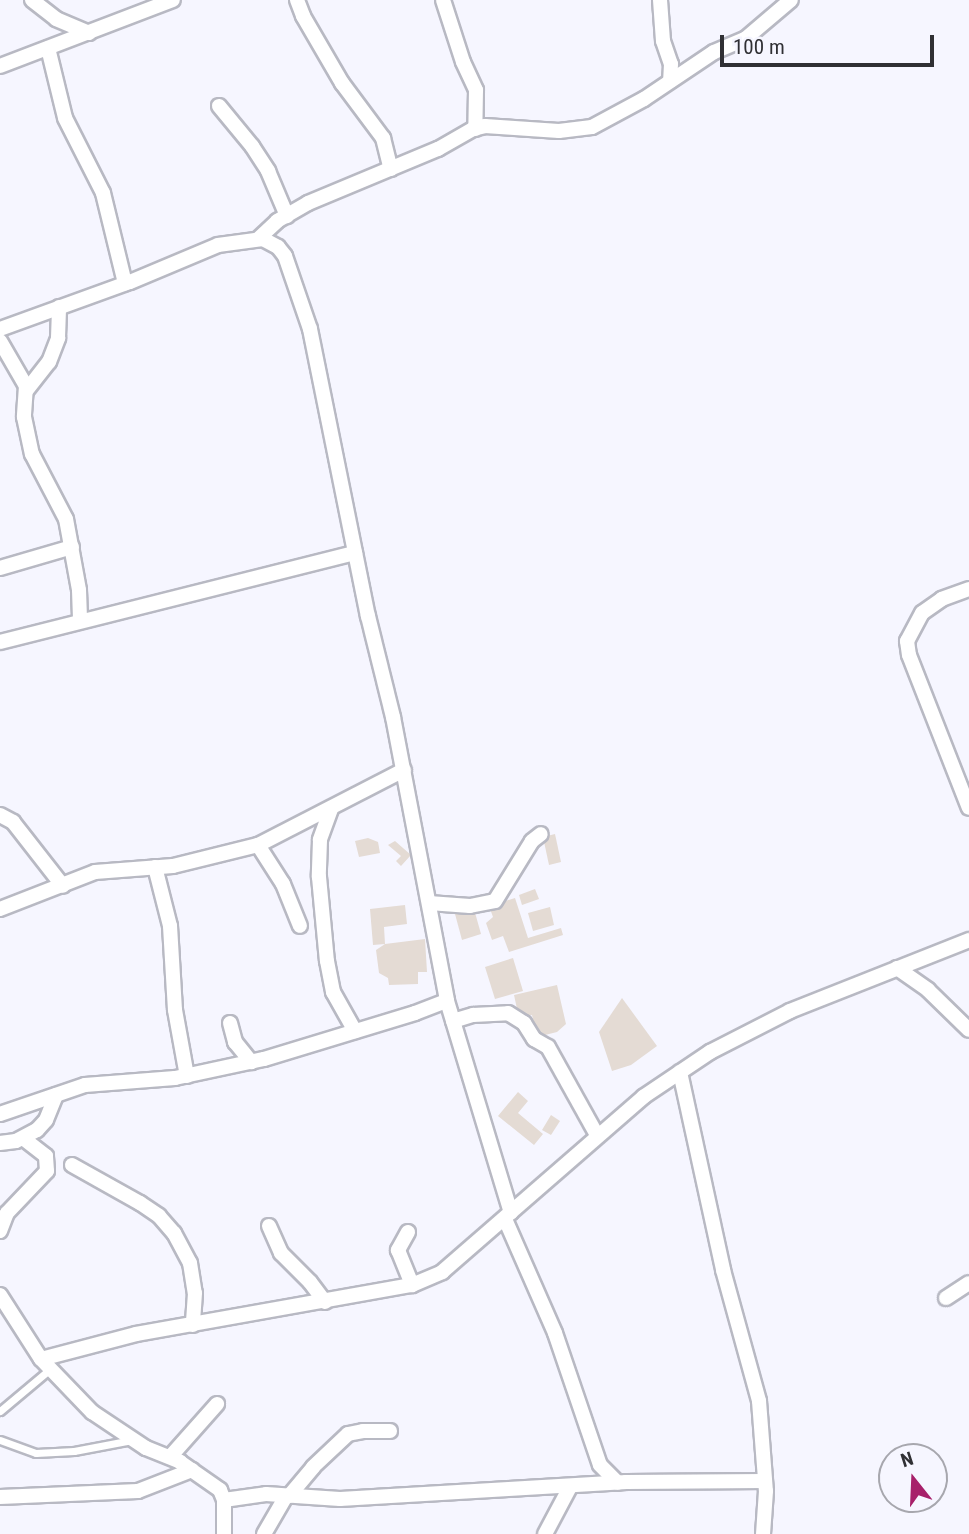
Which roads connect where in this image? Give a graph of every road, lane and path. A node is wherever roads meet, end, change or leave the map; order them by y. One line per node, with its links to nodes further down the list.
1 (32, 0): 7 (street)
2 (173, 0): 7 (street)
3 (297, 0): 13 (street)
4 (443, 0): 12 (street)
5 (660, 0): 10 (street)
6 (791, 0): 10 (street)
7 (89, 33): 8 (street)
8 (48, 48): 9 (street); 17 (street)
9 (0, 66)
10 (670, 81): 12 (street)
11 (219, 106): 14 (street)
12 (475, 129): 13 (street)
13 (391, 169): 14 (street)
14 (285, 216): 15 (street); 16 (street)
15 (258, 239): 16 (street); 17 (street)
16 (279, 248): 23 (street)
17 (125, 283): 18 (street)
18 (59, 307): 19 (street); 21 (street)
19 (0, 328)
20 (0, 341): 21 (street)
21 (26, 391): 22 (street)
22 (72, 547): 24 (street); 26 (street)
23 (355, 553): 26 (street); 28 (street)
24 (0, 568)
25 (969, 589): 29 (street)
26 (80, 621): 27 (street)
27 (0, 642)
28 (404, 770): 30 (street); 36 (street)
29 (969, 808)
30 (331, 809): 33 (street); 45 (street)
31 (0, 815): 35 (street)
32 (541, 834): 36 (street)
33 (258, 845): 34 (street); 38 (street)
34 (155, 867): 35 (street); 48 (street)
35 (63, 886): 37 (street)
36 (429, 903): 41 (street)
37 (0, 909)
38 (300, 926)
39 (969, 940): 40 (street)
40 (897, 968): 44 (street); 47 (street)
41 (447, 1000): 42 (street); 45 (street)
42 (453, 1021): 51 (street); 55 (street)
43 (230, 1023): 46 (street)
44 (969, 1030)
45 (355, 1031): 46 (street)
46 (251, 1062): 48 (street)
47 (680, 1072): 51 (street); 73 (street)
48 (187, 1076): 49 (street)
49 (56, 1095): 50 (street); 52 (street)
50 (0, 1114)
51 (597, 1135): 55 (street)
52 (23, 1138): 53 (street); 57 (street)
53 (0, 1143)
54 (72, 1165): 64 (street)
55 (508, 1216): 60 (street); 74 (street)
56 (269, 1226): 63 (street)
57 (0, 1231)
58 (408, 1232): 60 (street)
59 (969, 1283): 61 (street)
60 (412, 1285): 63 (street)
61 (946, 1298)
62 (3, 1302): 65 (street)
63 (325, 1302): 64 (street)
64 (193, 1325): 65 (street)
65 (46, 1364): 67 (lane); 70 (street)
66 (217, 1405): 71 (street)
67 (0, 1411)
68 (390, 1431): 76 (street)
69 (0, 1440): 70 (lane)
70 (135, 1440): 71 (street)
71 (170, 1457): 72 (street)
72 (192, 1469): 77 (street); 78 (street)
73 (765, 1481): 74 (street); 82 (street)
74 (618, 1483): 75 (street)
75 (570, 1487): 76 (street); 81 (street)
76 (288, 1496): 78 (street); 80 (street)
77 (0, 1497)
78 (224, 1500): 79 (street)
79 (224, 1534)
80 (264, 1534)
81 (545, 1534)
82 (763, 1534)

